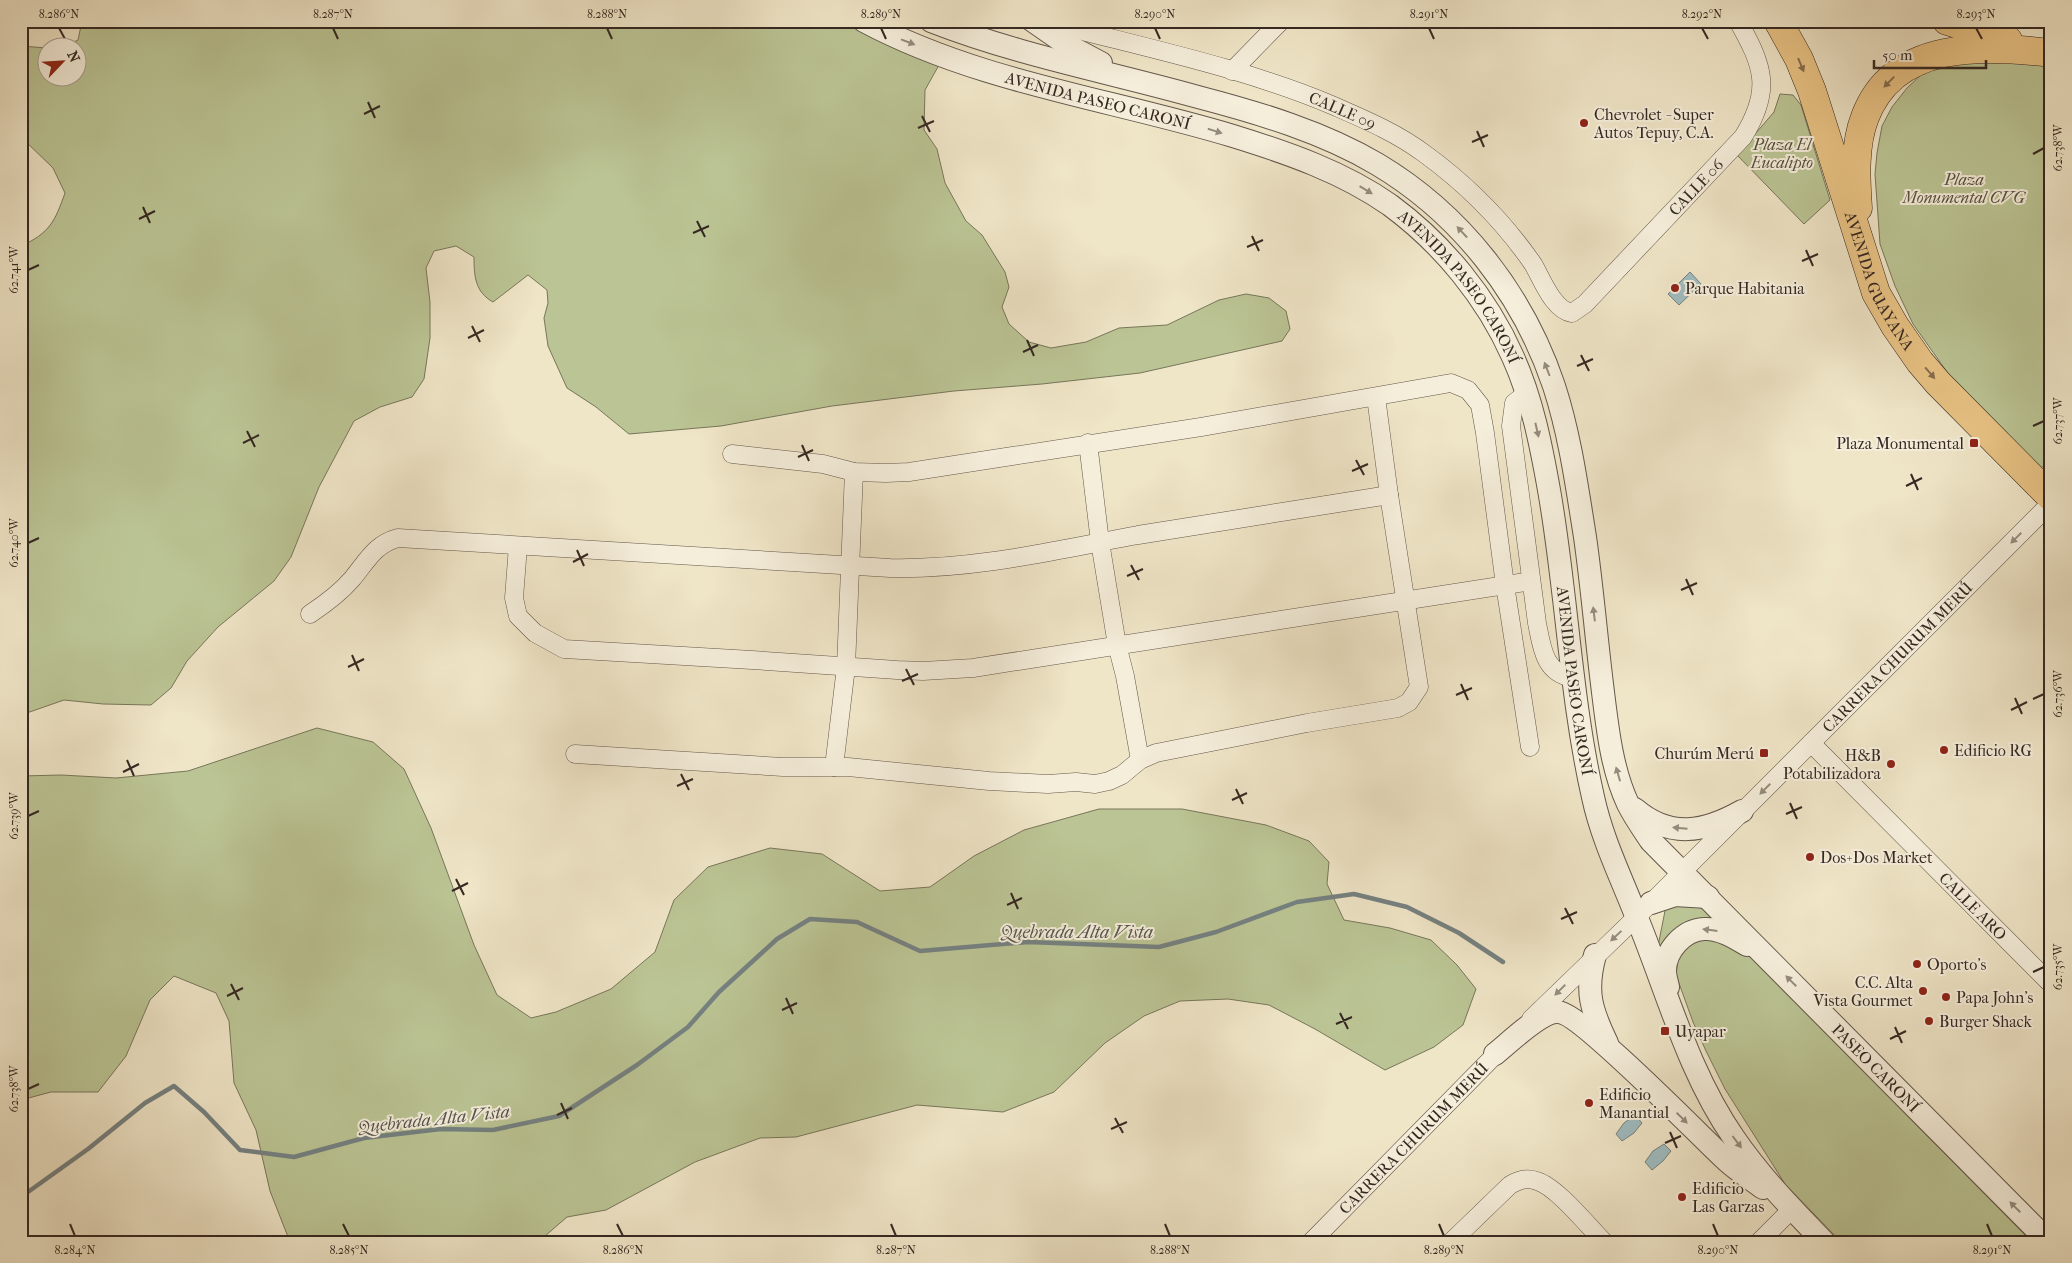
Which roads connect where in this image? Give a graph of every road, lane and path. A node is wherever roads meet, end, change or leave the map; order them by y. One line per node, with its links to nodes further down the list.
1 (864, 21): 14 (street, AVENIDA PASEO CARONÍ, one-way to 14)
2 (931, 21): 11 (street, AVENIDA PASEO CARONÍ)
3 (1033, 21): 11 (street)
4 (1044, 21): 10 (street, CALLE 09)
5 (1778, 21): 12 (main road, AVENIDA GUAYANA, one-way to 12)
6 (1947, 21): 9 (main road)
7 (1276, 23): 10 (street)
8 (1742, 28): 13 (street, CALLE 06)
9 (2051, 53): 12 (main road, one-way to 12)
10 (1232, 71): 13 (street, CALLE 09)
11 (1145, 83): 37 (street, AVENIDA PASEO CARONÍ, one-way to 11)
12 (1861, 246): 20 (main road, AVENIDA GUAYANA, one-way to 20)
13 (1572, 313)
14 (1527, 393): 25 (street); 31 (street, AVENIDA PASEO CARONÍ, one-way to 31)
15 (1376, 397): 16 (street); 19 (street); 26 (street)
16 (1088, 443): 18 (street); 22 (street)
17 (732, 454): 18 (street)
18 (854, 472): 24 (street)
19 (1389, 495): 22 (street); 27 (street)
20 (2051, 497)
21 (2051, 503): 32 (street, CARRERA CHURUM MERÚ, one-way to 32)
22 (1100, 542): 24 (street); 29 (street)
23 (518, 546): 24 (street); 28 (street); 30 (street)
24 (850, 565): 30 (street)
25 (1531, 581): 26 (street); 31 (street)
26 (1505, 585): 27 (street); 33 (street)
27 (1405, 601): 29 (street); 35 (street)
28 (310, 614)
29 (1117, 645): 30 (street); 35 (street)
30 (846, 666): 36 (street)
31 (1574, 678): 41 (street, AVENIDA PASEO CARONÍ)
32 (1811, 743): 38 (street, CARRERA CHURUM MERÚ, one-way to 38); 44 (street, CALLE ARO)
33 (1530, 747)
34 (575, 754): 36 (street)
35 (1140, 760): 36 (street)
36 (834, 767)
37 (1627, 803): 38 (street, one-way to 37); 39 (street, AVENIDA PASEO CARONÍ)
38 (1742, 811): 39 (street, CARRERA CHURUM MERÚ)
39 (1682, 871): 40 (street, PASEO CARONÍ); 41 (street, CARRERA CHURUM MERÚ)
40 (1708, 897): 41 (street); 43 (street, PASEO CARONÍ)
41 (1644, 910): 42 (street, CARRERA CHURUM MERÚ, one-way to 42); 45 (street)
42 (1595, 955): 46 (street); 47 (street, CARRERA CHURUM MERÚ, one-way to 47)
43 (1769, 959): 45 (street, one-way to 45); 54 (street, PASEO CARONÍ, one-way to 43)
44 (2049, 980)
45 (1670, 1005): 48 (street, one-way to 48)
46 (1609, 1048): 47 (street); 48 (street, one-way to 48)
47 (1495, 1054): 49 (street, CARRERA CHURUM MERÚ)
48 (1792, 1209): 52 (street); 53 (street)
49 (1311, 1242)
50 (1451, 1242): 51 (street)
51 (1604, 1242)
52 (1759, 1242)
53 (1824, 1242)
54 (2049, 1242)

